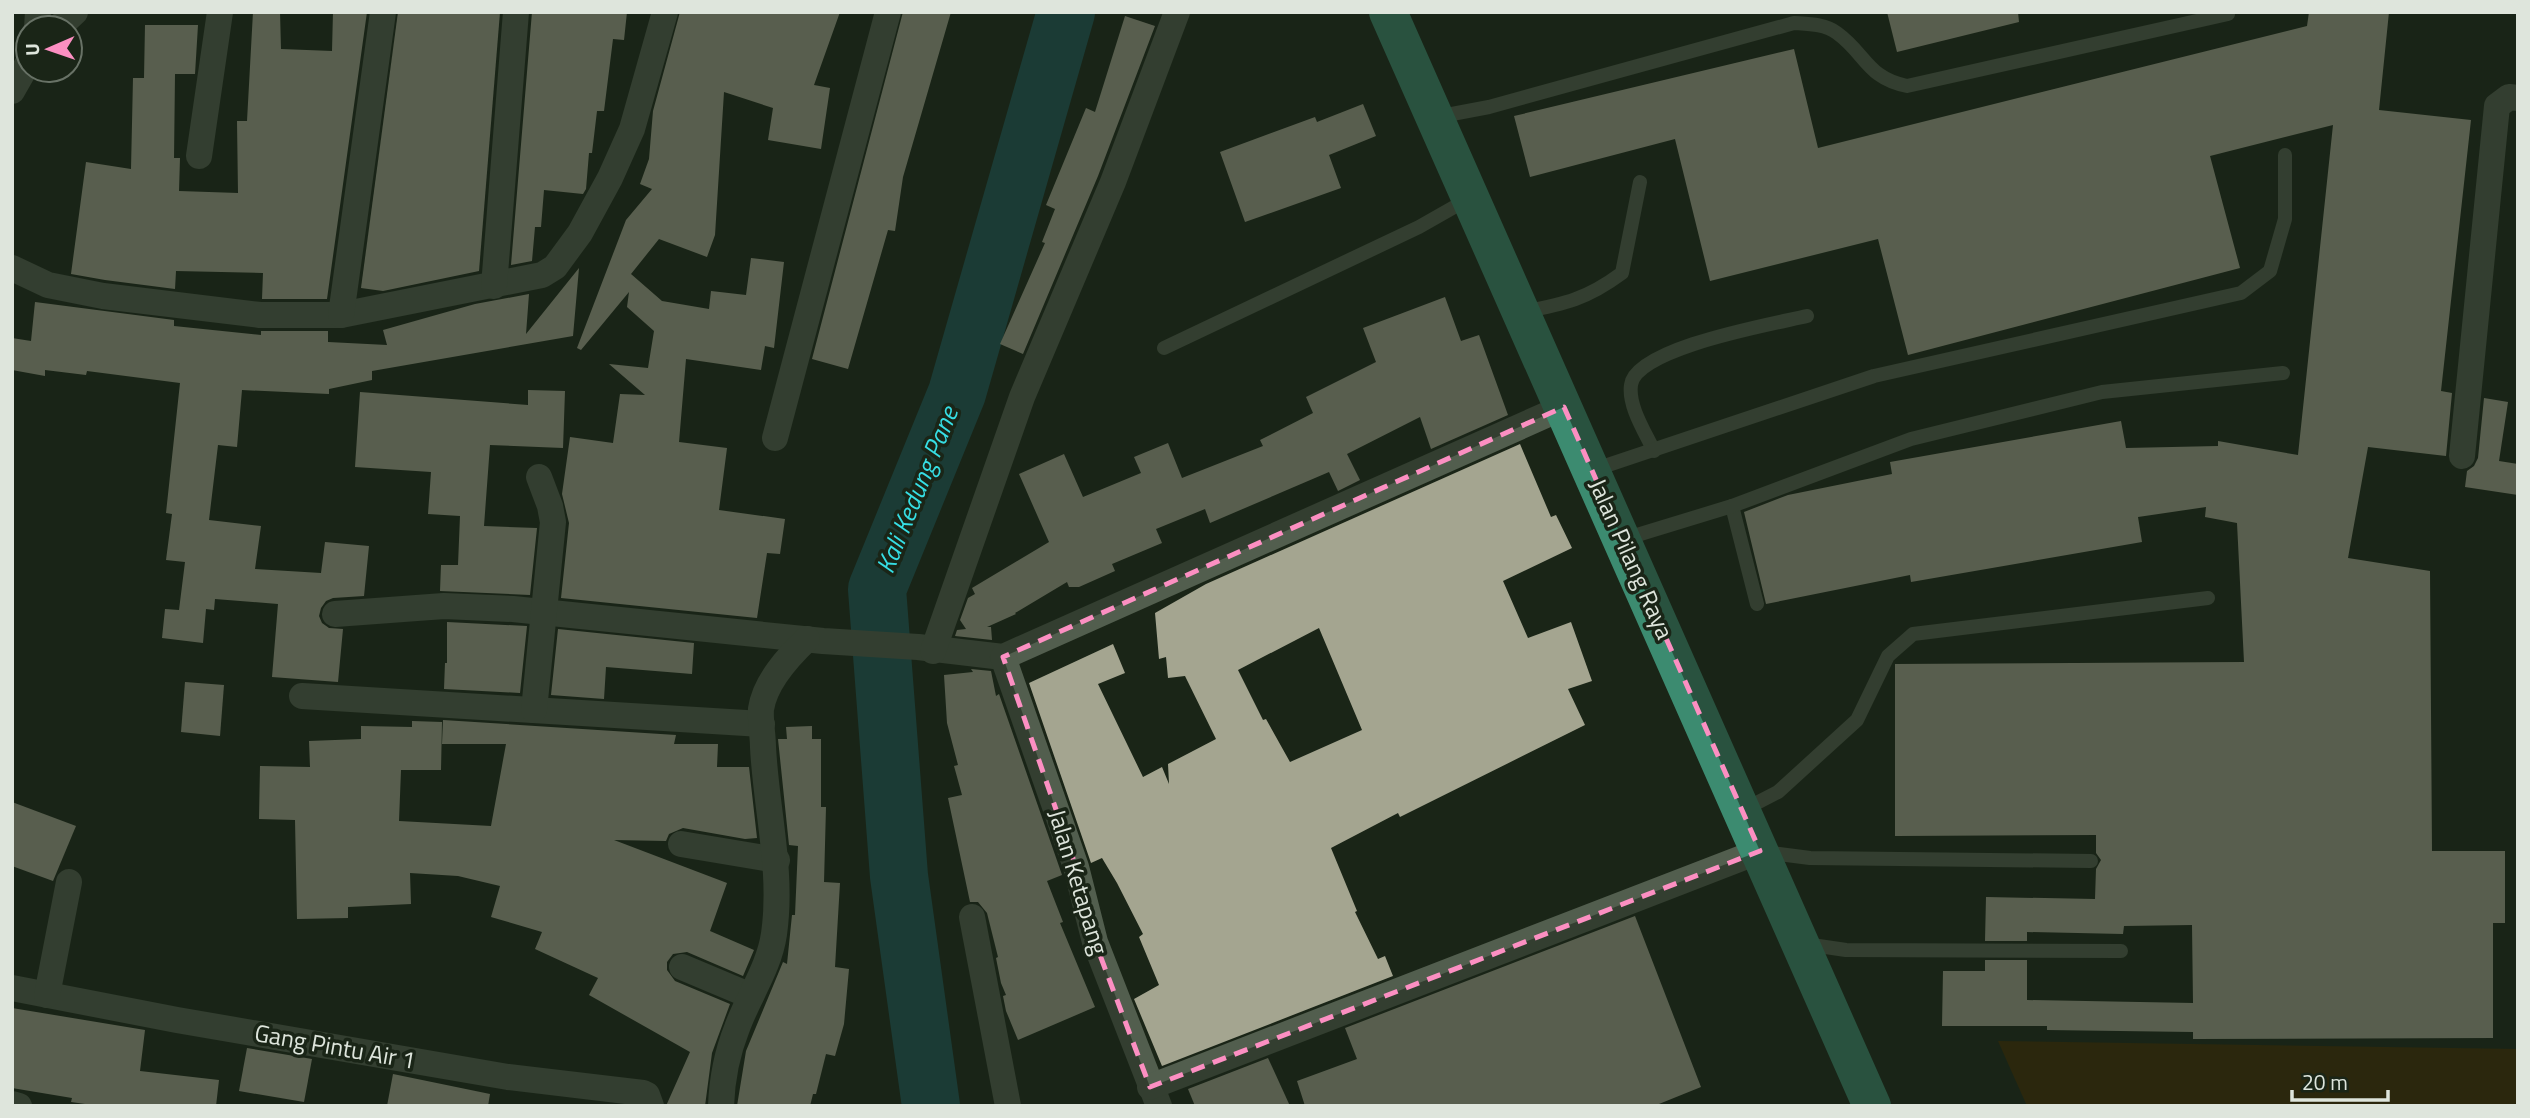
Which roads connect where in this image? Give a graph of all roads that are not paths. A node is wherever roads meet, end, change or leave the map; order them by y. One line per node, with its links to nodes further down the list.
1 (220, 12): 12 (street)
2 (383, 12): 18 (street)
3 (516, 12): 16 (street)
4 (665, 12): 16 (street)
5 (888, 12): 23 (street)
6 (1177, 12): 35 (street)
7 (1388, 12): 10 (highway, Jalan Pilang Raya)
8 (2228, 14): 10 (lane)
9 (2518, 98): 25 (street)
10 (1434, 118): 14 (highway, Jalan Pilang Raya)
11 (2285, 155): 24 (lane)
12 (200, 156)
13 (1640, 182): 17 (lane)
14 (1471, 197): 17 (highway, Jalan Pilang Raya); 20 (lane)
15 (12, 268): 18 (street)
16 (494, 286): 18 (street)
17 (1521, 313): 22 (highway, Jalan Pilang Raya)
18 (341, 315)
19 (1807, 316): 24 (lane)
20 (1164, 348)
21 (2283, 373): 28 (lane)
22 (1564, 407): 26 (highway, Jalan Pilang Raya); 36 (street)
23 (775, 438)
24 (1654, 451): 26 (lane)
25 (2462, 456)
26 (1591, 470): 29 (highway, Jalan Pilang Raya)
27 (539, 477): 32 (street)
28 (1732, 506): 29 (lane); 31 (lane)
29 (1623, 539): 40 (highway, Jalan Pilang Raya)
30 (2208, 598): 40 (lane)
31 (1757, 604)
32 (545, 611): 33 (street); 34 (street); 38 (street)
33 (335, 614)
34 (815, 640): 35 (street); 39 (street)
35 (926, 649): 36 (street)
36 (1003, 657): 53 (street, Jalan Ketapang)
37 (302, 696): 38 (street)
38 (534, 710): 39 (street)
39 (762, 724): 43 (street)
40 (1742, 810): 42 (highway, Jalan Pilang Raya)
41 (681, 844): 43 (street)
42 (1760, 851): 44 (lane); 47 (highway, Jalan Pilang Raya); 53 (street)
43 (777, 860): 52 (street)
44 (2091, 861)
45 (69, 882): 51 (street)
46 (972, 917): 58 (street)
47 (1800, 943): 48 (lane); 59 (highway, Jalan Pilang Raya)
48 (2121, 951)
49 (682, 967): 52 (street)
50 (12, 988): 51 (street, Gang Pintu Air 1)
51 (47, 995): 56 (street, Gang Pintu Air 1)
52 (751, 996): 57 (street)
53 (1155, 1096)
54 (12, 1104): 55 (street)
55 (19, 1106)
56 (651, 1106)
57 (721, 1106)
58 (1008, 1106)
59 (1872, 1106)

